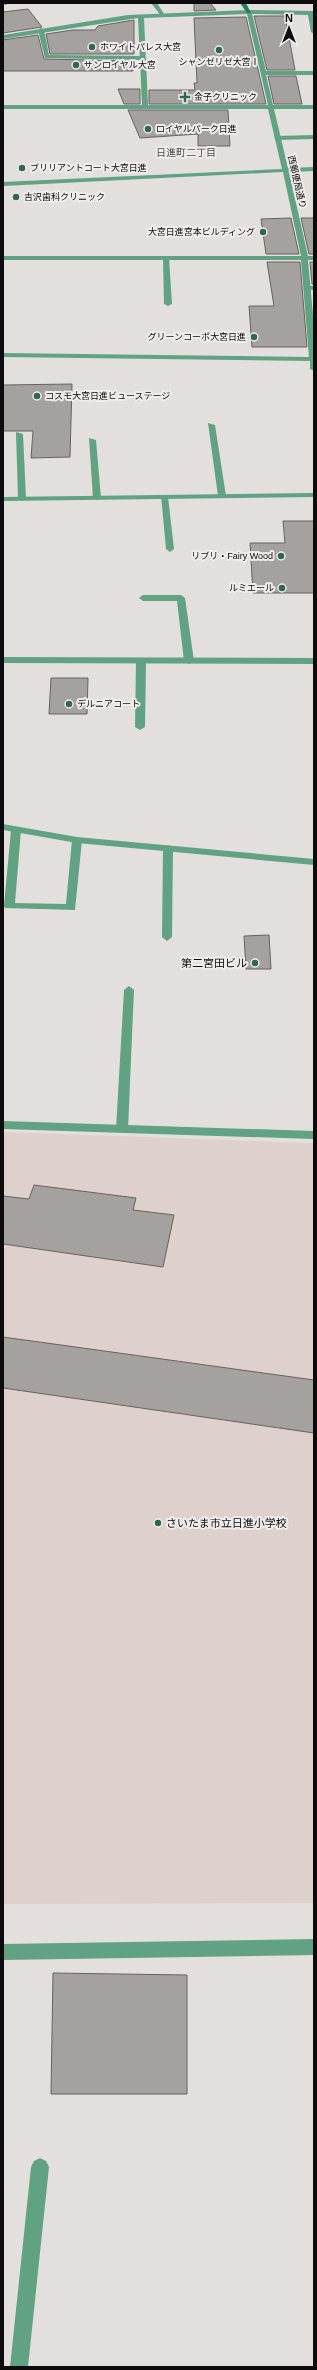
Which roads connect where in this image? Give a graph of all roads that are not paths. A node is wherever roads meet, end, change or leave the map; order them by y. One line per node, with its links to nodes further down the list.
1 (154, 3): 6 (street)
2 (243, 3): 3 (street, 西郵便局通り)
3 (249, 12): 4 (street); 6 (street); 11 (street, 西郵便局通り)
4 (312, 13): 8 (street)
5 (141, 16): 6 (street); 7 (street); 10 (street)
6 (164, 16)
7 (41, 30): 9 (street); 10 (street)
8 (314, 32)
9 (3, 36)
10 (143, 58): 13 (street)
11 (263, 73): 12 (street); 14 (street, 西郵便局通り)
12 (314, 73)
13 (144, 107): 14 (street); 16 (street)
14 (271, 107): 15 (street); 18 (street, 西郵便局通り)
15 (314, 107)
16 (3, 108)
17 (314, 137): 18 (street)
18 (278, 138): 19 (street, 西郵便局通り)
19 (285, 170): 20 (street); 21 (street); 24 (street, 西郵便局通り)
20 (314, 170)
21 (3, 184)
22 (3, 258): 23 (street)
23 (166, 258): 24 (street); 27 (street)
24 (304, 258): 25 (street); 26 (street, 西郵便局通り)
25 (314, 258)
26 (310, 288): 28 (street, 西郵便局通り)
27 (168, 304)
28 (312, 323): 30 (street, 西郵便局通り)
29 (3, 355): 30 (street)
30 (314, 360): 31 (street, 西郵便局通り)
31 (314, 369)
32 (211, 425): 36 (street)
33 (19, 434): 40 (street)
34 (92, 440): 38 (street)
35 (314, 495): 36 (street)
36 (222, 496): 37 (street)
37 (164, 497): 38 (street); 41 (street)
38 (97, 498): 40 (street)
39 (3, 499): 40 (street)
40 (22, 499)
41 (170, 549)
42 (142, 598): 45 (street)
43 (3, 660): 44 (street)
44 (141, 661): 45 (street); 47 (street)
45 (189, 661): 46 (street)
46 (314, 661)
47 (140, 727)
48 (3, 827): 49 (street)
49 (16, 830): 50 (street); 50 (street)
50 (77, 840): 51 (street)
51 (168, 848): 52 (street); 53 (street)
52 (314, 862)
53 (167, 937)
54 (129, 990): 56 (street)
55 (3, 1125): 56 (street)
56 (122, 1129): 57 (street)
57 (314, 1135)
58 (314, 1947): 59 (street)
59 (3, 1952)
60 (40, 2167): 61 (street)
61 (19, 2367)

